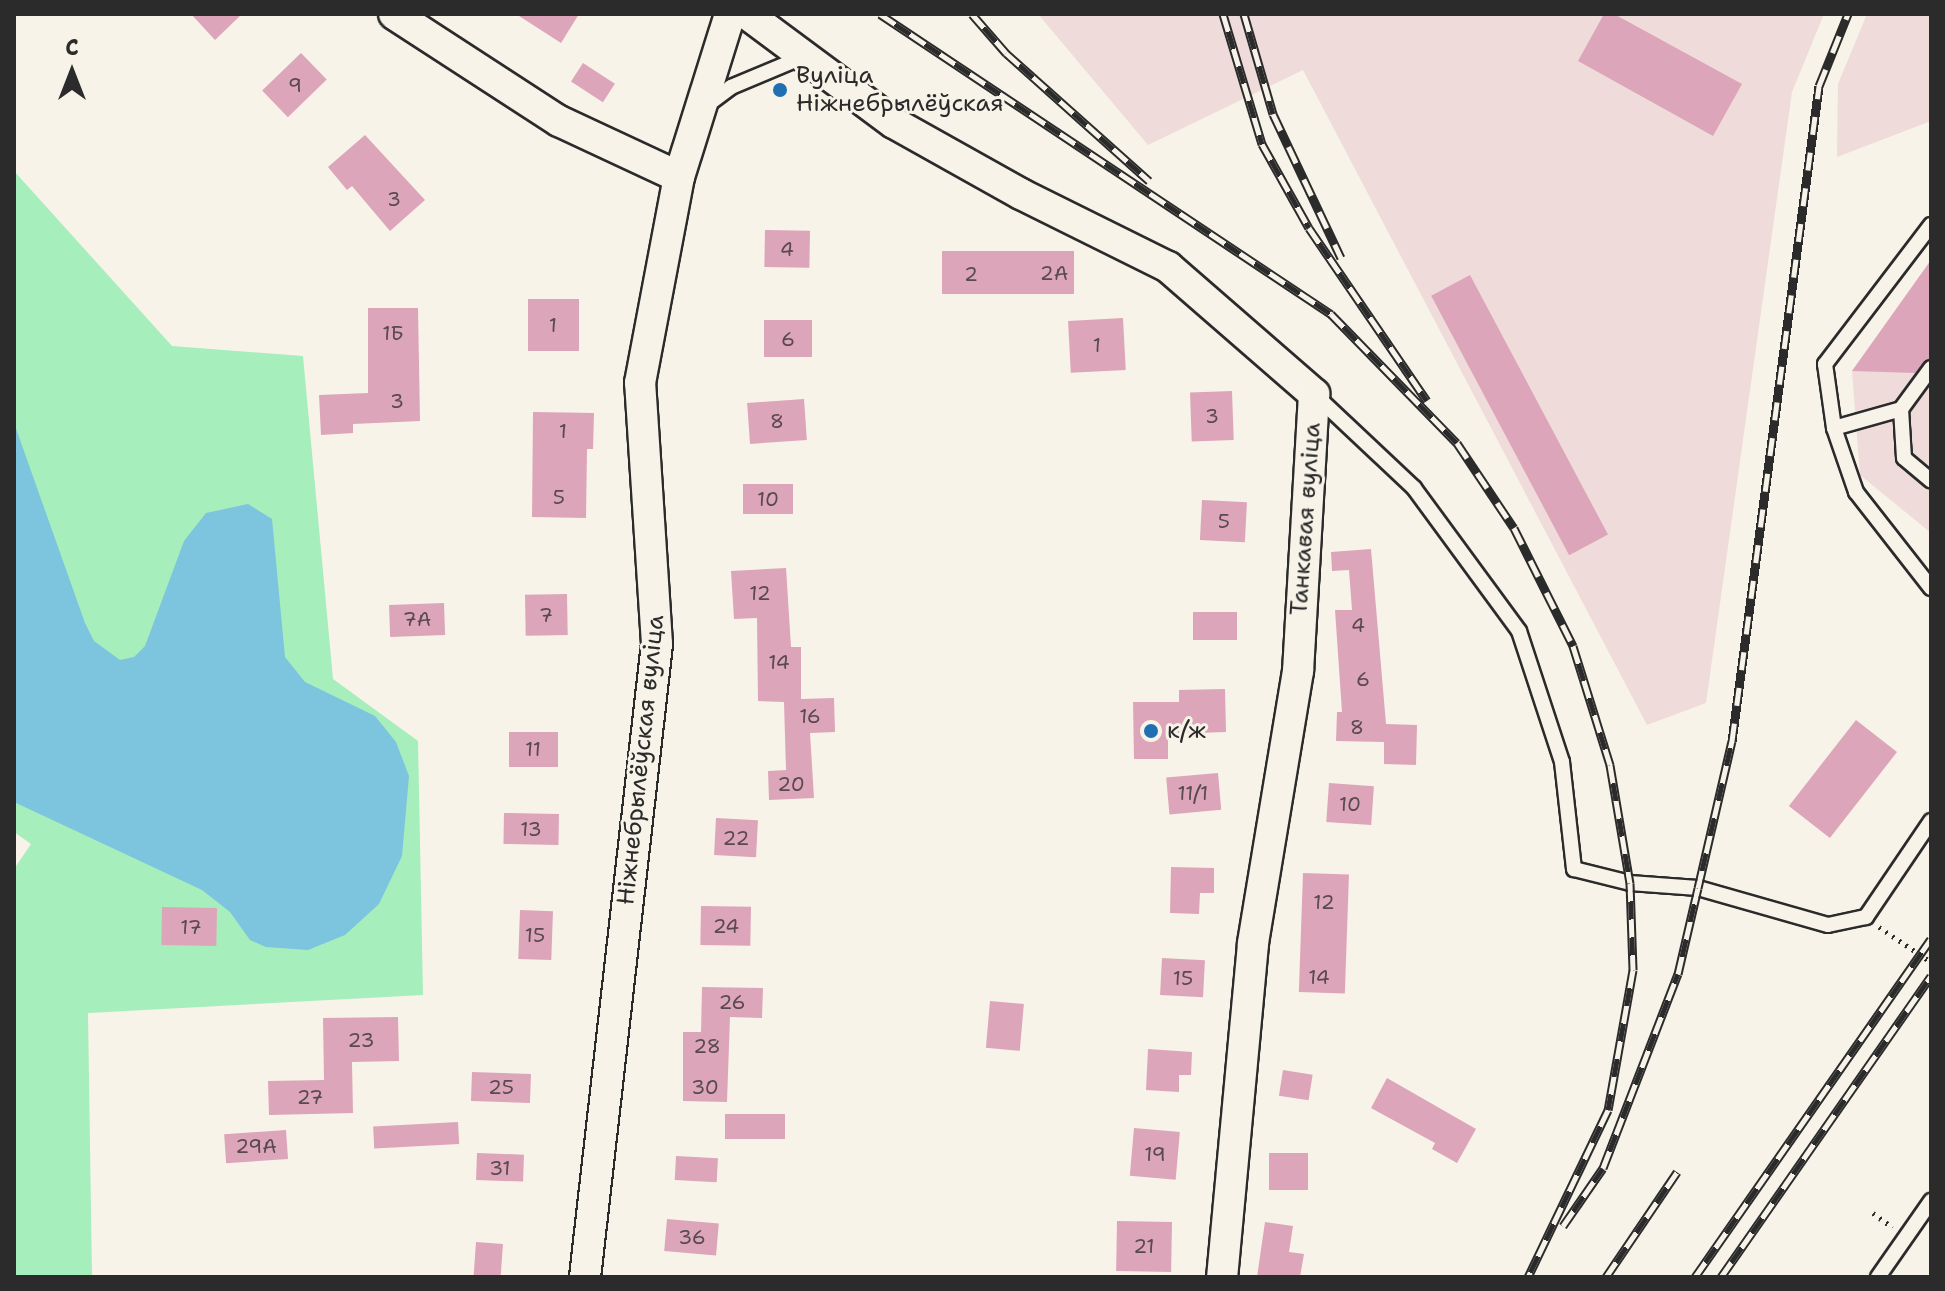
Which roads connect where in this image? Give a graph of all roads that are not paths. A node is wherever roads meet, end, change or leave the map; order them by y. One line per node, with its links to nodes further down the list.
1 (394, 14): 6 (street)
2 (730, 14): 5 (street, Ніжнебрылёўская вуліца)
3 (747, 14): 4 (street, Танкавая вуліца)
4 (805, 56): 5 (lane); 9 (street, Танкавая вуліца)
5 (698, 112): 6 (street, Ніжнебрылёўская вуліца)
6 (679, 177): 16 (street, Ніжнебрылёўская вуліца)
7 (1931, 225): 11 (lane)
8 (1931, 368): 10 (lane)
9 (1314, 394): 14 (lane); 17 (street, Танкавая вуліца)
10 (1901, 409): 11 (lane); 12 (lane)
11 (1834, 428): 13 (lane)
12 (1931, 481)
13 (1931, 588)
14 (1931, 821)
15 (1931, 1201): 18 (lane)
16 (585, 1277)
17 (1222, 1277)
18 (1878, 1277)

